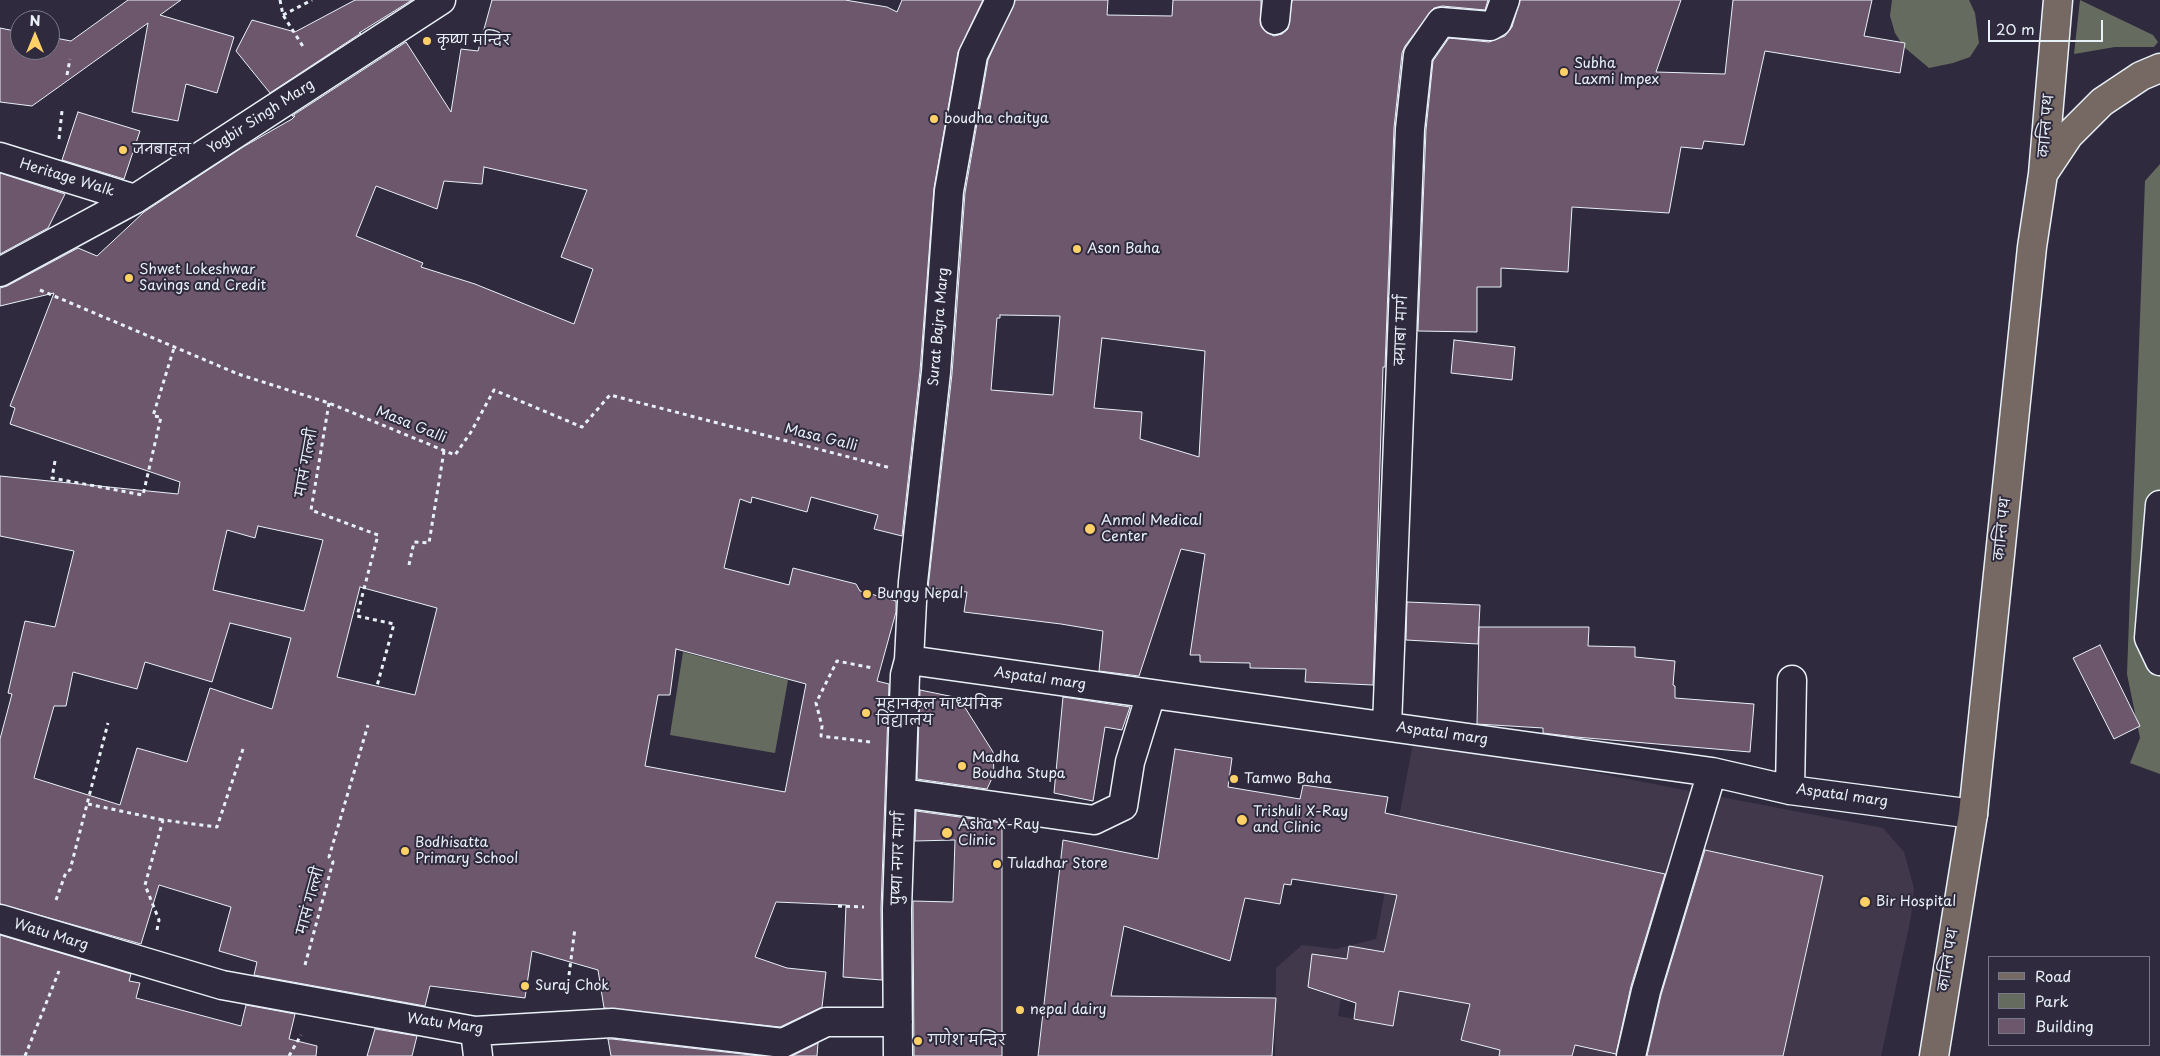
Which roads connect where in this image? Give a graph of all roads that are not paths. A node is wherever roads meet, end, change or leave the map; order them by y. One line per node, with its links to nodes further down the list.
1 (441, 0): 8 (street, Yogbir Singh Marg)
2 (1000, 0): 12 (street, Surat Bajra Marg)
3 (1505, 0): 15 (street, क्याबा मार्ग)
4 (2058, 0): 7 (main road, कान्ति पथ)
5 (2160, 68): 7 (main road)
6 (0, 156): 8 (street, Heritage Walk)
7 (2043, 174): 19 (main road, कान्ति पथ)
8 (135, 199): 9 (street, Yogbir Singh Marg)
9 (0, 272)
10 (2160, 504): 11 (street)
11 (2160, 661)
12 (907, 668): 14 (street, Aspatal marg); 18 (street, पुष्पा नगर मार्ग)
13 (1792, 680): 17 (street)
14 (1151, 694): 15 (street, Aspatal marg); 18 (street)
15 (1386, 726): 16 (street, Aspatal marg)
16 (1712, 772): 17 (street, Aspatal marg); 24 (street)
17 (1790, 790): 19 (street, Aspatal marg)
18 (902, 793): 21 (street, पुष्पा नगर मार्ग)
19 (1973, 814): 25 (main road, कान्ति पथ)
20 (0, 919): 22 (street, Watu Marg)
21 (898, 1022): 22 (street, Watu Marg); 23 (street, पुष्पा नगर मार्ग)
22 (477, 1043)
23 (898, 1056)
24 (1631, 1056)
25 (1934, 1056)

